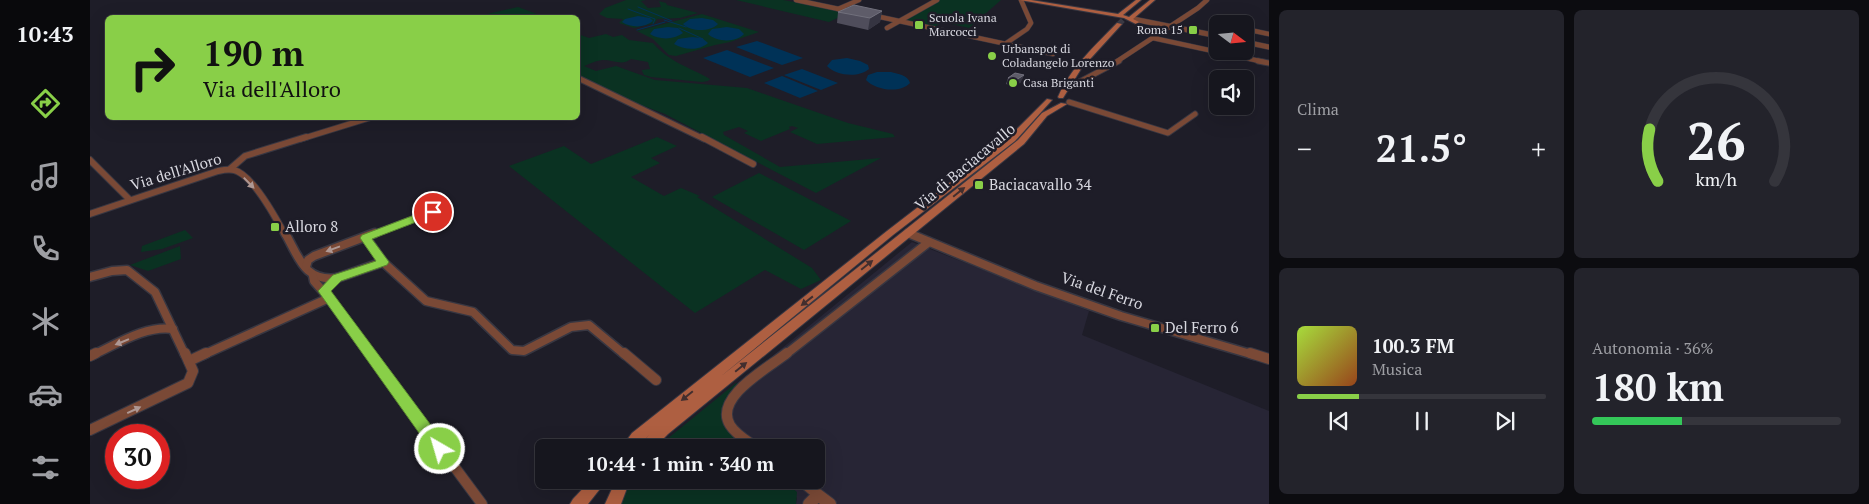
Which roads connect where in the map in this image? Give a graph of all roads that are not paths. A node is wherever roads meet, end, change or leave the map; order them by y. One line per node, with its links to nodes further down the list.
1 (798, 0): 9 (street)
2 (859, 0): 9 (street)
3 (937, 0): 13 (street)
4 (1022, 0): 12 (main road); 20 (street)
5 (1139, 0): 12 (main road)
6 (1147, 0): 12 (main road)
7 (1153, 0): 12 (main road)
8 (1207, 0): 14 (street, Via di Baciacavallo)
9 (838, 9): 10 (street)
10 (856, 12)
11 (864, 14): 13 (street)
12 (1123, 19): 14 (street); 27 (main road, Via di Baciacavallo)
13 (898, 20): 15 (street); 20 (street)
14 (1172, 26): 17 (street); 19 (street, Via di Baciacavallo)
15 (887, 28)
16 (1254, 31): 18 (street)
17 (1209, 34)
18 (1269, 35): 22 (street)
19 (1154, 38): 25 (street); 27 (street, Via di Baciacavallo)
20 (1006, 44): 24 (street)
21 (1254, 44): 22 (street)
22 (1259, 45): 23 (street)
23 (1269, 47)
24 (1053, 54)
25 (1269, 63)
26 (580, 79): 31 (street)
27 (1064, 98): 28 (street); 36 (main road, Via di Baciacavallo, one-way to 27); 36 (main road, Via di Baciacavallo)
28 (1195, 114)
29 (362, 120): 32 (street)
30 (90, 160): 33 (street)
31 (753, 164)
32 (230, 169): 33 (street, Via dell'Alloro); 40 (street, Via dell'Alloro, one-way to 40)
33 (130, 200): 35 (street, Via dell'Alloro)
34 (448, 206): 37 (street)
35 (90, 214)
36 (903, 230): 38 (street, Via del Ferro); 53 (main road, one-way to 53); 54 (main road, one-way to 36)
37 (366, 238): 39 (street); 40 (street, one-way to 40)
38 (929, 242): 49 (street, Via del Ferro); 55 (street)
39 (383, 262): 43 (street); 51 (street)
40 (306, 267): 41 (street, Via dell'Alloro)
41 (313, 276): 43 (street); 44 (street, Via dell'Alloro)
42 (90, 277): 45 (street)
43 (337, 278): 44 (street)
44 (327, 294): 50 (street); 59 (street, Via dell'Alloro)
45 (167, 317): 46 (street); 47 (street)
46 (154, 329): 47 (street); 48 (street, one-way to 48)
47 (173, 329): 50 (street)
48 (90, 356)
49 (1269, 359)
50 (189, 361): 52 (street, one-way to 50)
51 (656, 380)
52 (90, 430)
53 (635, 439)
54 (655, 439)
55 (746, 439)
56 (592, 489): 60 (main road)
57 (619, 489): 61 (main road)
58 (813, 499): 62 (street)
59 (482, 504)
60 (578, 504)
61 (613, 504)
62 (830, 504)

